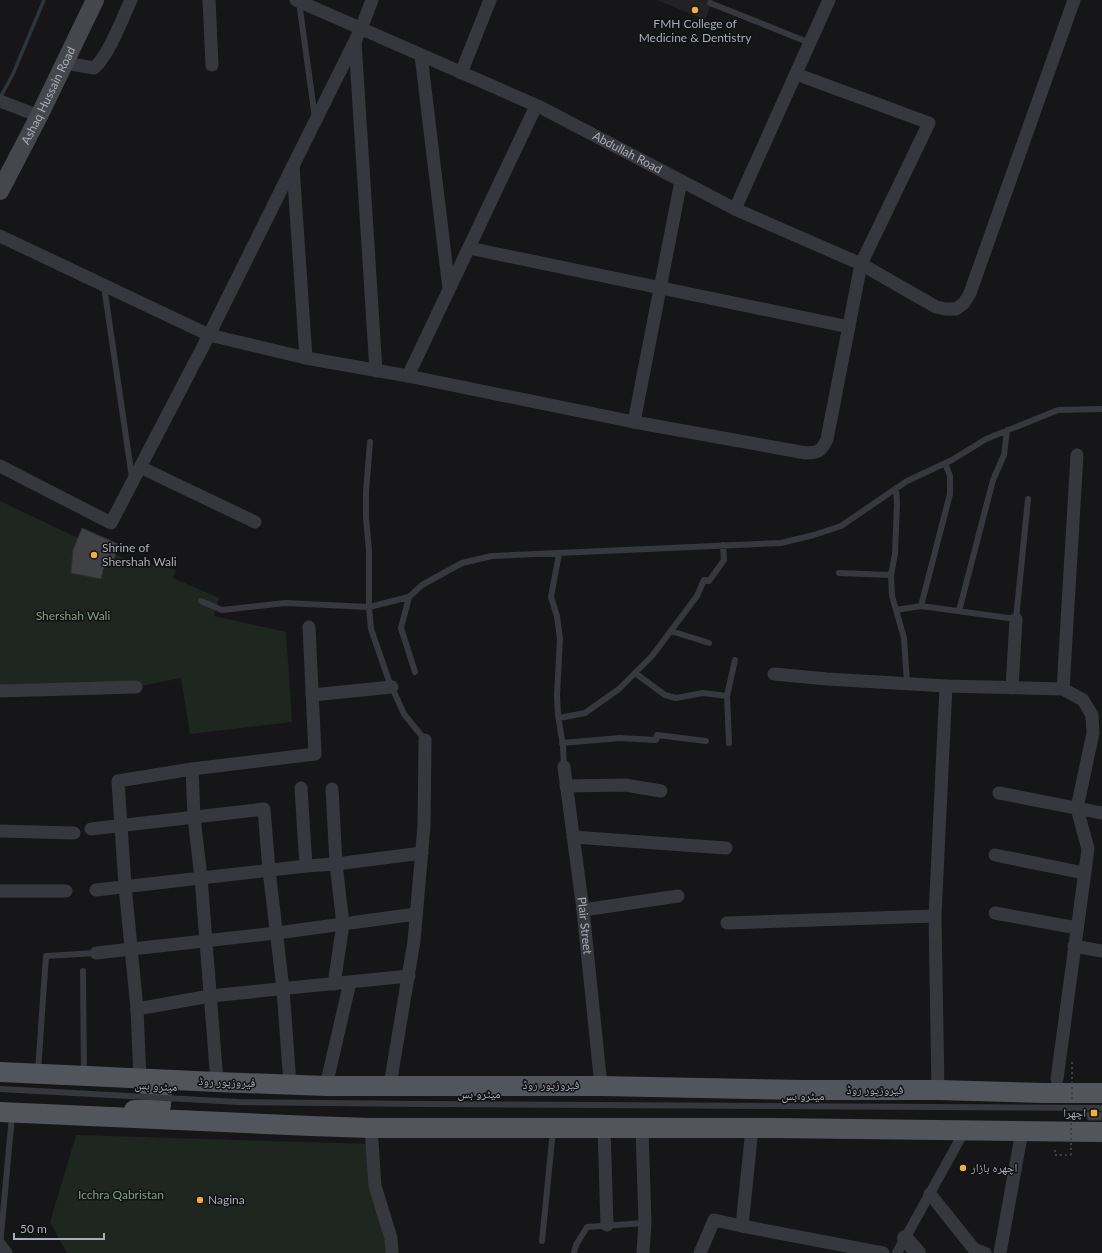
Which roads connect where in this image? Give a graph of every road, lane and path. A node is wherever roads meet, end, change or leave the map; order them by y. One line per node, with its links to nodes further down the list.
1 (95, 0): 14 (main road, Ashaq Hussain Road)
2 (131, 0): 14 (street)
3 (209, 0): 15 (street)
4 (297, 0): 10 (street, Abdullah Road); 21 (lane)
5 (490, 0): 16 (street)
6 (829, 0): 12 (street)
7 (1074, 0): 28 (street, Abdullah Road)
8 (369, 3): 10 (street)
9 (710, 4): 12 (lane)
10 (361, 29): 11 (street); 13 (street, Abdullah Road)
11 (355, 41): 21 (street); 35 (street)
12 (810, 43): 17 (street)
13 (421, 55): 16 (street, Abdullah Road); 31 (street)
14 (65, 63): 20 (main road, Ashaq Hussain Road)
15 (212, 65)
16 (461, 73): 19 (street, Abdullah Road)
17 (796, 74): 25 (street); 28 (street)
18 (0, 101): 20 (street)
19 (536, 106): 23 (street, Abdullah Road); 27 (street)
20 (39, 116): 24 (main road, Ashaq Hussain Road)
21 (315, 121): 22 (street)
22 (293, 166): 33 (street); 34 (street)
23 (681, 181): 25 (street, Abdullah Road); 30 (street)
24 (0, 191)
25 (735, 209): 28 (street, Abdullah Road)
26 (0, 236): 29 (street)
27 (469, 248): 30 (street); 31 (street)
28 (861, 264): 32 (street)
29 (104, 286): 33 (street); 45 (lane)
30 (660, 287): 32 (street); 38 (street)
31 (449, 289): 36 (street)
32 (849, 327): 38 (street)
33 (209, 335): 34 (street); 44 (street)
34 (306, 358): 35 (street)
35 (376, 371): 36 (street)
36 (408, 376): 38 (street)
37 (1102, 409): 39 (lane)
38 (634, 422)
39 (1007, 430): 42 (lane); 58 (lane)
40 (370, 442): 56 (lane)
41 (1077, 455): 72 (street)
42 (945, 463): 46 (lane); 55 (lane)
43 (0, 466): 45 (street)
44 (140, 467): 45 (street); 48 (street)
45 (132, 482)
46 (896, 488): 49 (lane); 52 (lane)
47 (1028, 499): 59 (lane)
48 (255, 522)
49 (723, 545): 50 (lane); 61 (lane)
50 (559, 554): 53 (lane); 76 (lane)
51 (840, 573): 52 (lane)
52 (891, 575): 57 (lane)
53 (409, 598): 56 (lane); 64 (lane)
54 (201, 601): 56 (lane)
55 (921, 606): 57 (lane); 58 (lane)
56 (369, 607): 70 (lane)
57 (896, 610): 67 (lane)
58 (959, 611): 59 (lane)
59 (1016, 619): 71 (street)
60 (308, 627): 74 (street)
61 (671, 631): 62 (lane); 65 (lane)
62 (709, 643)
63 (735, 660): 75 (lane)
64 (415, 672)
65 (635, 673): 75 (lane); 76 (lane)
66 (774, 674): 67 (street)
67 (907, 683): 68 (street)
68 (946, 686): 71 (street); 113 (street)
69 (136, 687): 73 (street)
70 (392, 687): 74 (street); 78 (lane)
71 (1012, 688): 72 (street)
72 (1063, 689): 77 (street)
73 (0, 691)
74 (312, 695): 83 (street)
75 (727, 696): 81 (lane)
76 (559, 718): 80 (lane)
77 (1097, 734): 89 (street)
78 (425, 740): 98 (street)
79 (706, 740): 80 (lane)
80 (562, 742): 82 (lane)
81 (729, 742)
82 (564, 767): 84 (street, Plair Street)
83 (192, 769): 91 (street); 92 (street)
84 (566, 786): 87 (street); 96 (street, Plair Street)
85 (301, 788): 101 (street)
86 (332, 789): 100 (street)
87 (662, 791)
88 (999, 793): 89 (street)
89 (1077, 808): 90 (street); 103 (street)
90 (1102, 813)
91 (194, 817): 92 (street); 102 (street); 104 (street)
92 (122, 826): 93 (street); 105 (street)
93 (92, 829)
94 (0, 831): 95 (street)
95 (74, 833)
96 (573, 837): 97 (street); 110 (street, Plair Street)
97 (726, 848)
98 (422, 853): 100 (street); 112 (street)
99 (995, 855): 103 (street)
100 (336, 864): 101 (street); 115 (street)
101 (306, 866): 102 (street)
102 (269, 870): 104 (street); 117 (street)
103 (1084, 874): 116 (street)
104 (201, 878): 105 (street); 118 (street)
105 (126, 886): 106 (street); 120 (street)
106 (96, 890)
107 (0, 891): 108 (street)
108 (66, 891)
109 (678, 896): 110 (street)
110 (583, 910): 140 (street, Plair Street)
111 (995, 913): 116 (street)
112 (416, 914): 115 (street); 124 (street)
113 (935, 916): 114 (street); 142 (street)
114 (727, 923)
115 (343, 924): 117 (street); 126 (street)
116 (1077, 928): 119 (street)
117 (277, 933): 118 (street); 127 (street)
118 (206, 940): 120 (street); 128 (street)
119 (1074, 946): 121 (street); 135 (street)
120 (131, 948): 122 (street); 129 (street)
121 (1102, 951)
122 (96, 953): 131 (lane)
123 (83, 971): 132 (lane)
124 (409, 976): 125 (street); 138 (street)
125 (350, 982): 126 (street); 139 (street)
126 (334, 984): 127 (street)
127 (283, 989): 128 (street); 137 (street)
128 (210, 996): 129 (street); 136 (street)
129 (137, 1009): 134 (street)
130 (0, 1072): 131 (main road, فیروزپور روڈ)
131 (38, 1073): 132 (main road, فیروزپور روڈ)
132 (84, 1075): 134 (main road, فیروزپور روڈ)
133 (0, 1076): 145 (main road)
134 (140, 1078): 136 (main road, فیروزپور روڈ)
135 (1057, 1079)
136 (217, 1082): 137 (main road, فیروزپور روڈ)
137 (290, 1084): 139 (main road, فیروزپور روڈ)
138 (390, 1085): 139 (main road, فیروزپور روڈ); 140 (main road, فیروزپور روڈ)
139 (326, 1086): 146 (main road)
140 (601, 1086): 142 (main road, فیروزپور روڈ)
141 (0, 1089): 144 (lane, میٹرو بس, bridge)
142 (938, 1090): 143 (main road, فیروزپور روڈ)
143 (1102, 1093)
144 (1102, 1108)
145 (4, 1110): 146 (main road); 163 (lane)
146 (311, 1126): 147 (main road)
147 (371, 1128): 148 (main road); 166 (street)
148 (553, 1128): 149 (main road); 162 (lane)
149 (604, 1128): 150 (main road); 159 (street)
150 (642, 1128): 151 (main road); 158 (street)
151 (752, 1128): 152 (main road); 160 (street)
152 (965, 1130): 153 (main road); 157 (street)
153 (1022, 1131): 154 (main road); 173 (street)
154 (1102, 1132)
155 (1055, 1150): 156 (path)
156 (1071, 1155)
157 (930, 1194): 161 (street); 164 (street)
158 (645, 1223): 159 (lane); 168 (street)
159 (607, 1225): 167 (lane)
160 (742, 1226): 169 (street); 170 (street)
161 (905, 1238): 171 (street); 172 (street)
162 (542, 1241)
163 (0, 1246): 165 (street)
164 (977, 1252)
165 (6, 1253)
166 (392, 1253)
167 (574, 1253)
168 (643, 1253)
169 (700, 1253)
170 (883, 1253)
171 (897, 1253)
172 (918, 1253)
173 (1000, 1253)

